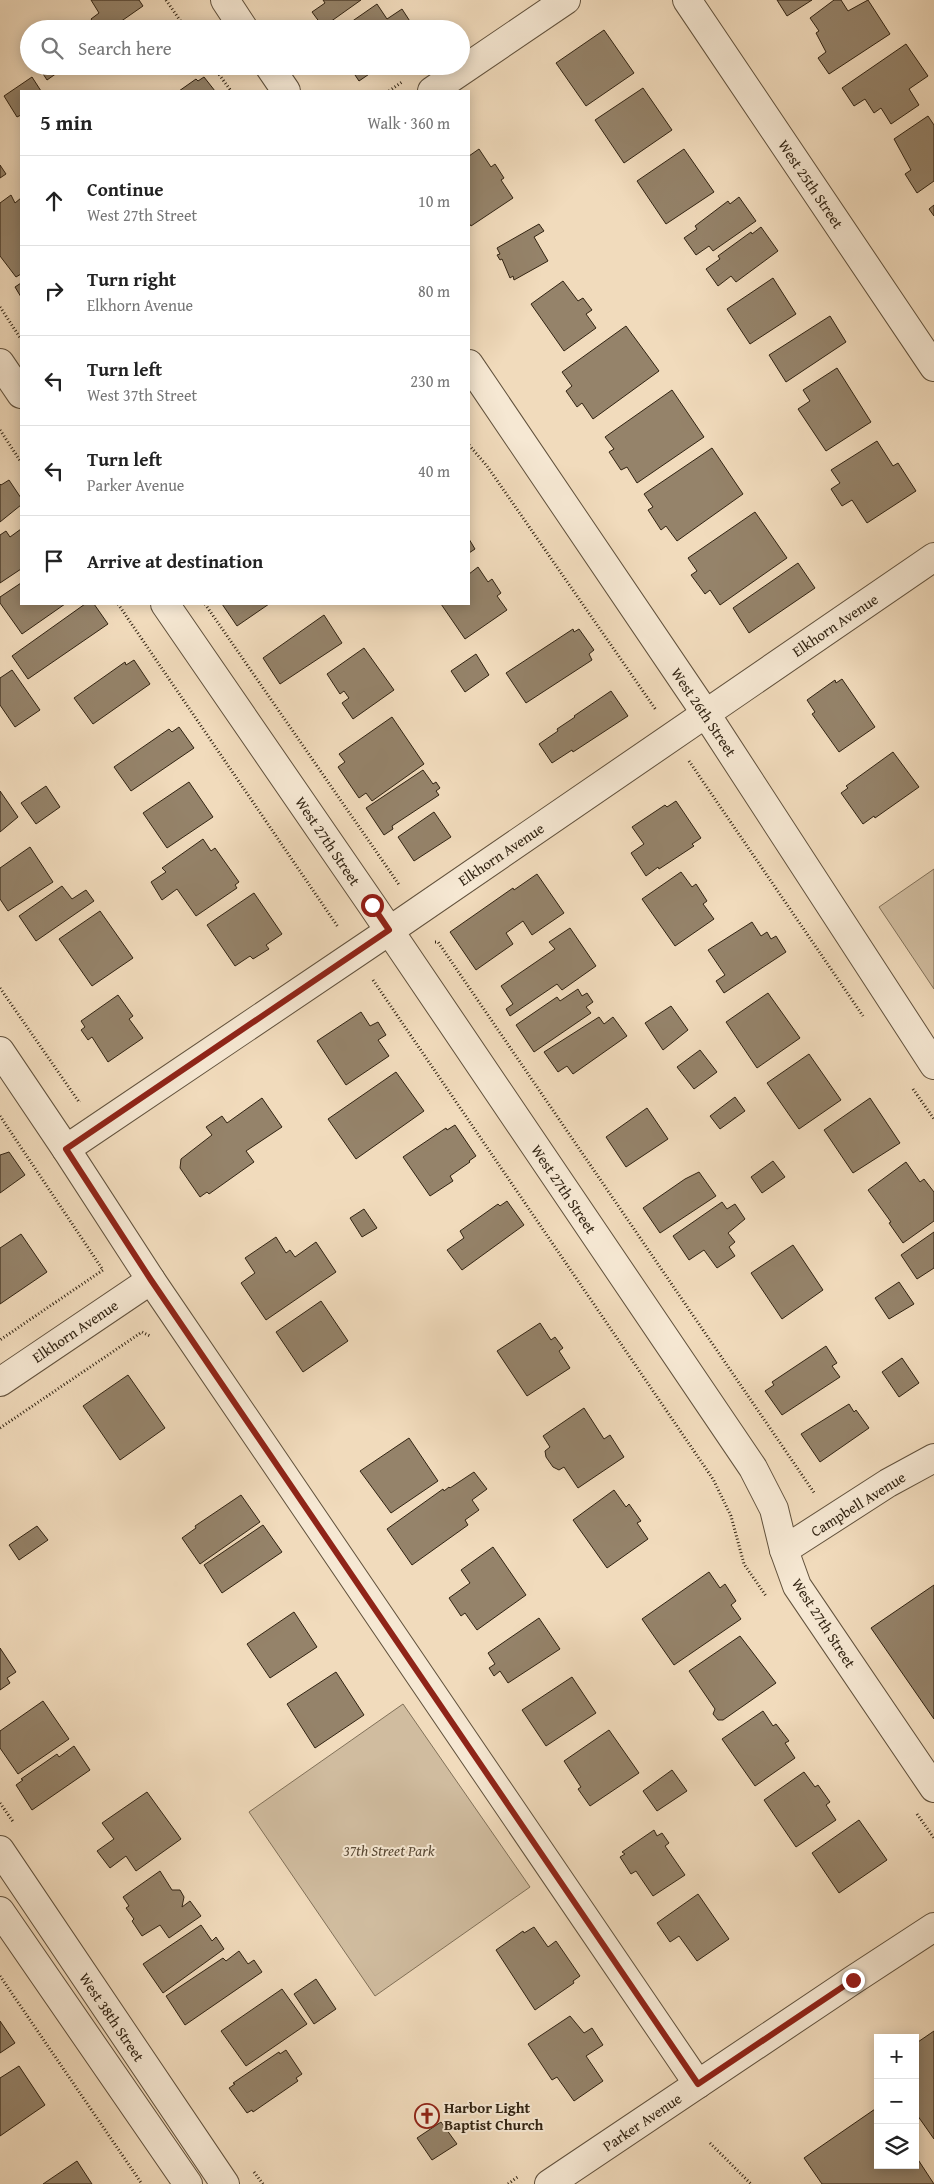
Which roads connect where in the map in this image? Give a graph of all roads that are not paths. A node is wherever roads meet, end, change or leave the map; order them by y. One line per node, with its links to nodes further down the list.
1 (225, 0): 4 (street)
2 (566, 0): 5 (street)
3 (687, 0): 11 (street, West 25th Street)
4 (238, 20)
5 (470, 65)
6 (275, 75): 8 (street)
7 (456, 75): 9 (street)
8 (285, 90)
9 (433, 90)
10 (470, 365): 14 (street, West 26th Street)
11 (934, 367)
12 (934, 557): 14 (street, Elkhorn Avenue)
13 (166, 605): 15 (street, West 27th Street)
14 (706, 714): 15 (street, Elkhorn Avenue); 17 (street, West 26th Street)
15 (389, 930): 18 (street, Elkhorn Avenue); 22 (street, West 27th Street)
16 (0, 1051): 18 (street)
17 (934, 1065)
18 (66, 1149): 19 (street)
19 (151, 1280): 20 (street, Elkhorn Avenue); 27 (street)
20 (0, 1382)
21 (934, 1458): 22 (street, Campbell Avenue)
22 (784, 1550): 23 (street, West 27th Street)
23 (934, 1788)
24 (0, 1850): 29 (street, West 38th Street)
25 (0, 1911): 28 (street, West 38th Street)
26 (934, 1928): 27 (street, Parker Avenue)
27 (698, 2084): 30 (street, Parker Avenue)
28 (188, 2184)
29 (225, 2184)
30 (550, 2184)

